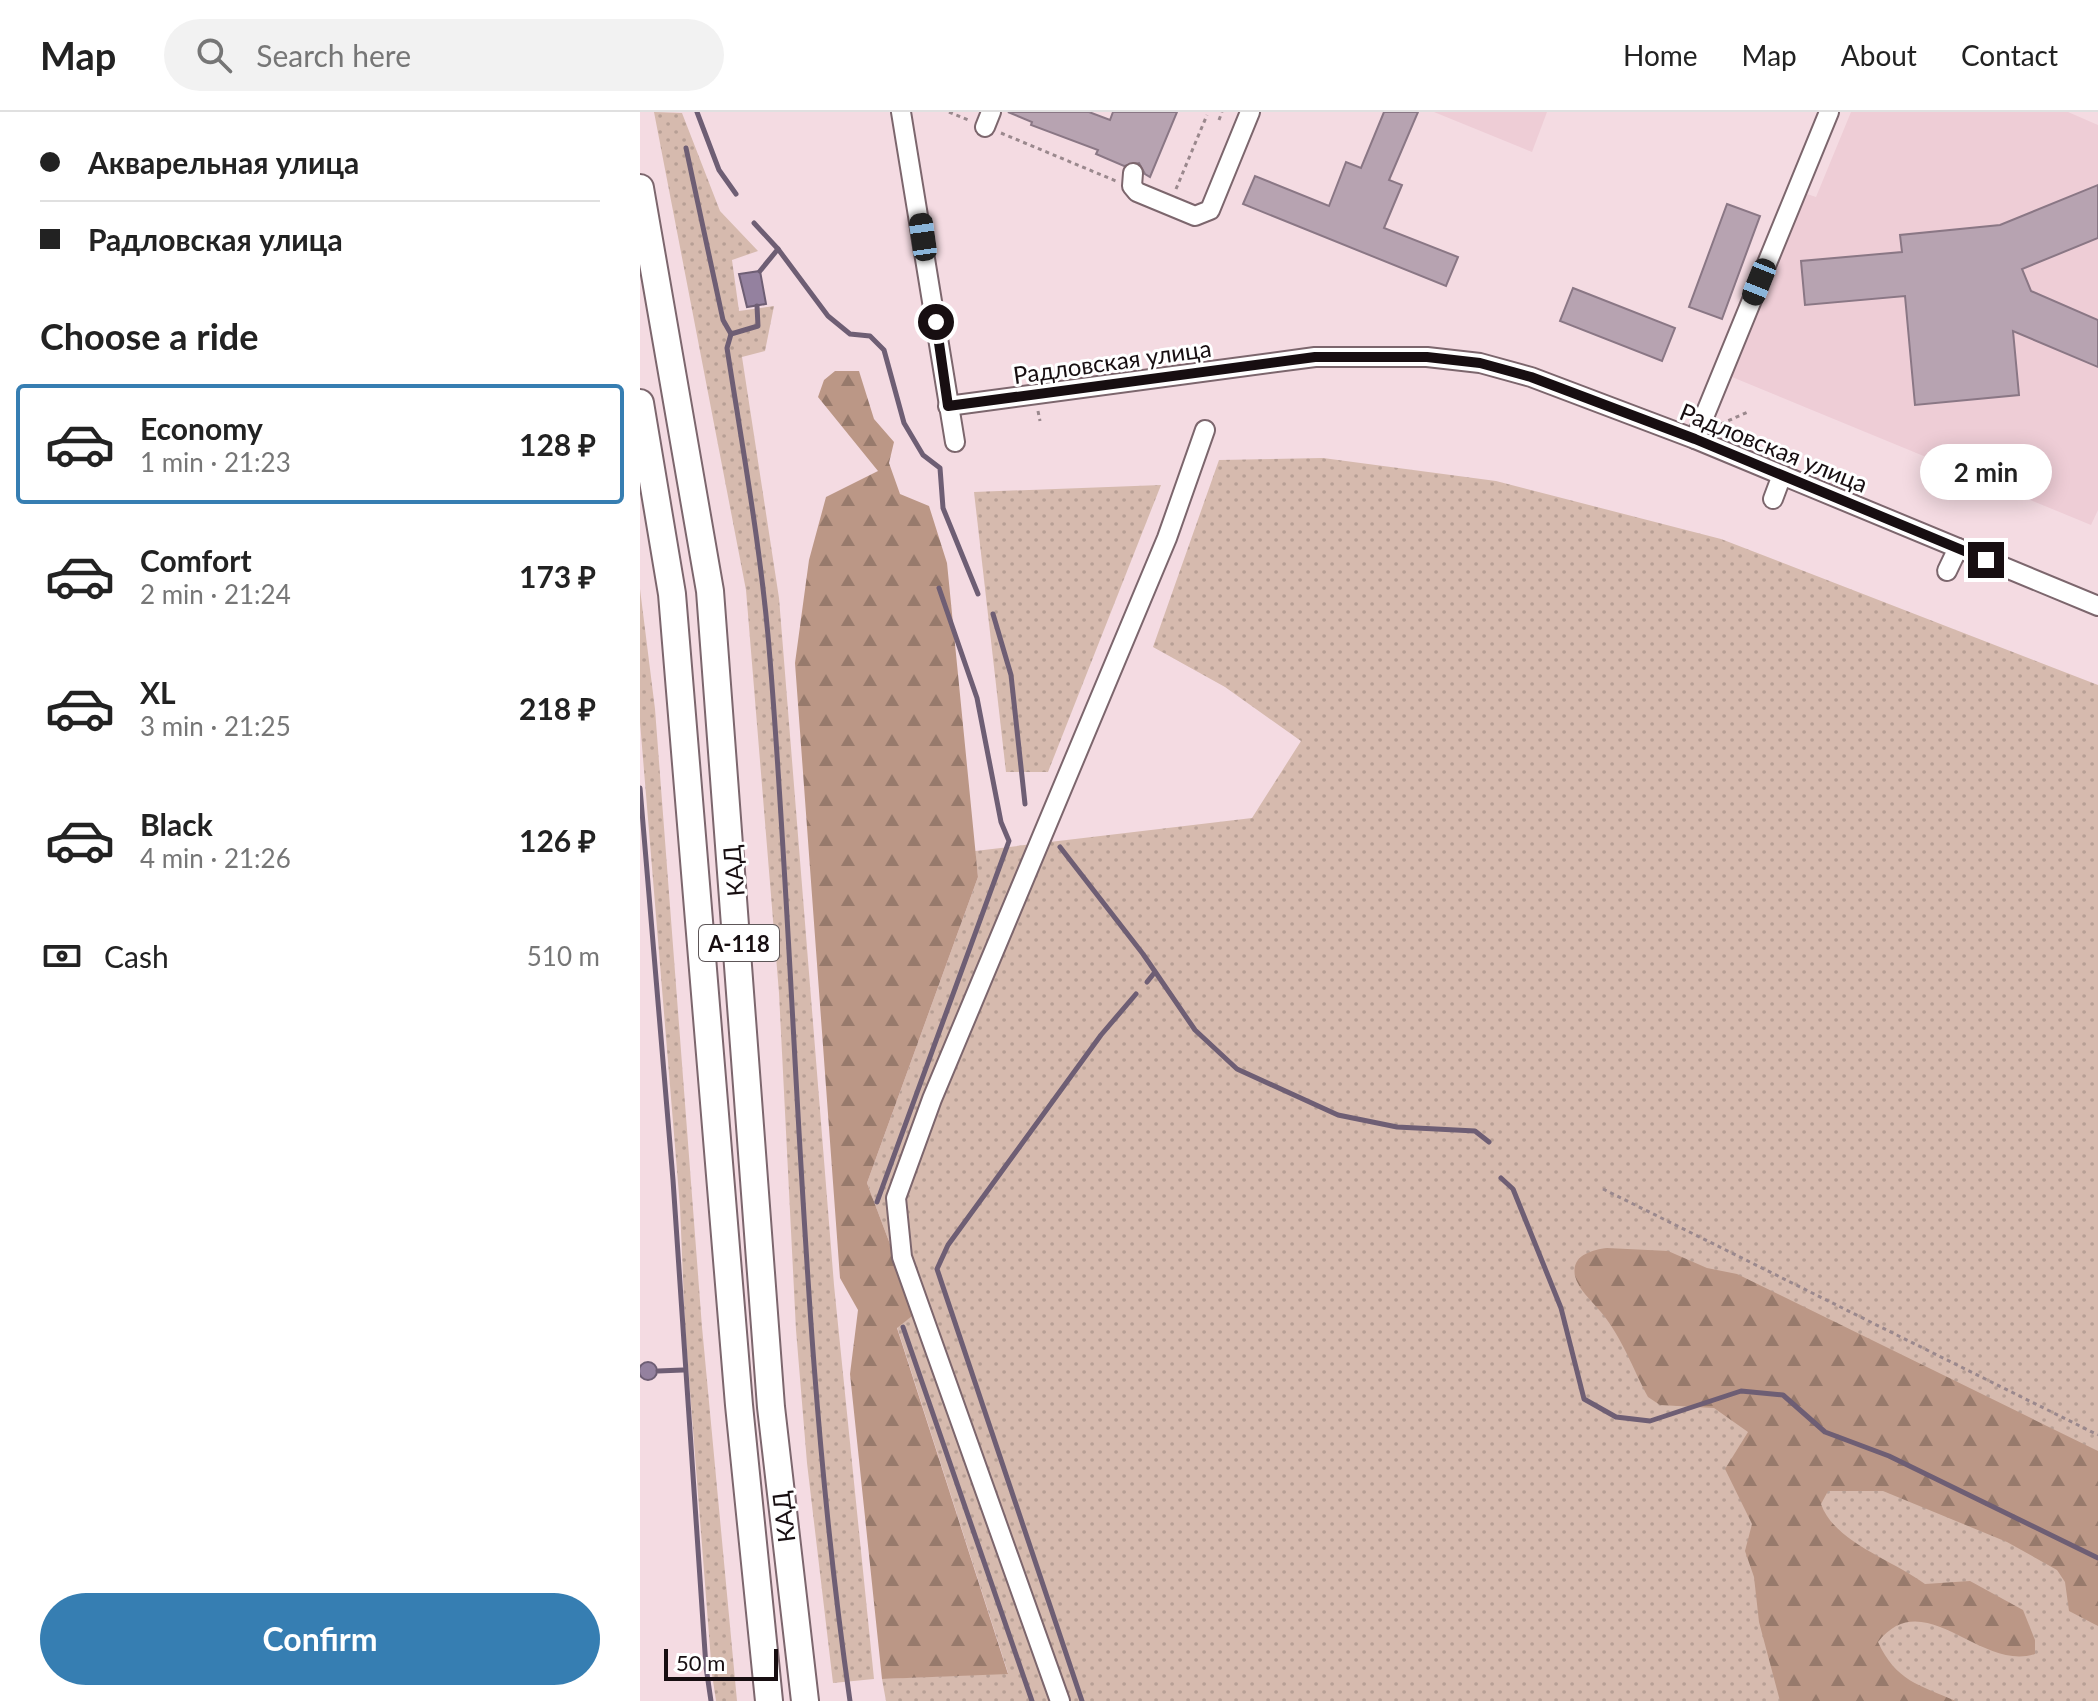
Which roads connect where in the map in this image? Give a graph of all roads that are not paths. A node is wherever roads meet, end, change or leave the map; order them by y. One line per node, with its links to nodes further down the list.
1 (901, 112): 7 (street)
2 (1250, 112): 4 (street)
3 (1829, 112): 9 (street)
4 (1133, 179)
5 (640, 188): 17 (highway, КАД / А-118)
6 (640, 403): 16 (highway, КАД / А-118)
7 (948, 406): 9 (street, Радловская улица); 10 (street)
8 (1205, 430): 18 (street)
9 (1695, 439): 11 (street, Радловская улица)
10 (955, 442)
11 (1782, 475): 12 (street); 13 (street, Радловская улица)
12 (1773, 499)
13 (1958, 548): 14 (street); 15 (street, Радловская улица)
14 (1947, 571)
15 (2098, 606)
16 (769, 1701)
17 (805, 1701)
18 (1060, 1701)

